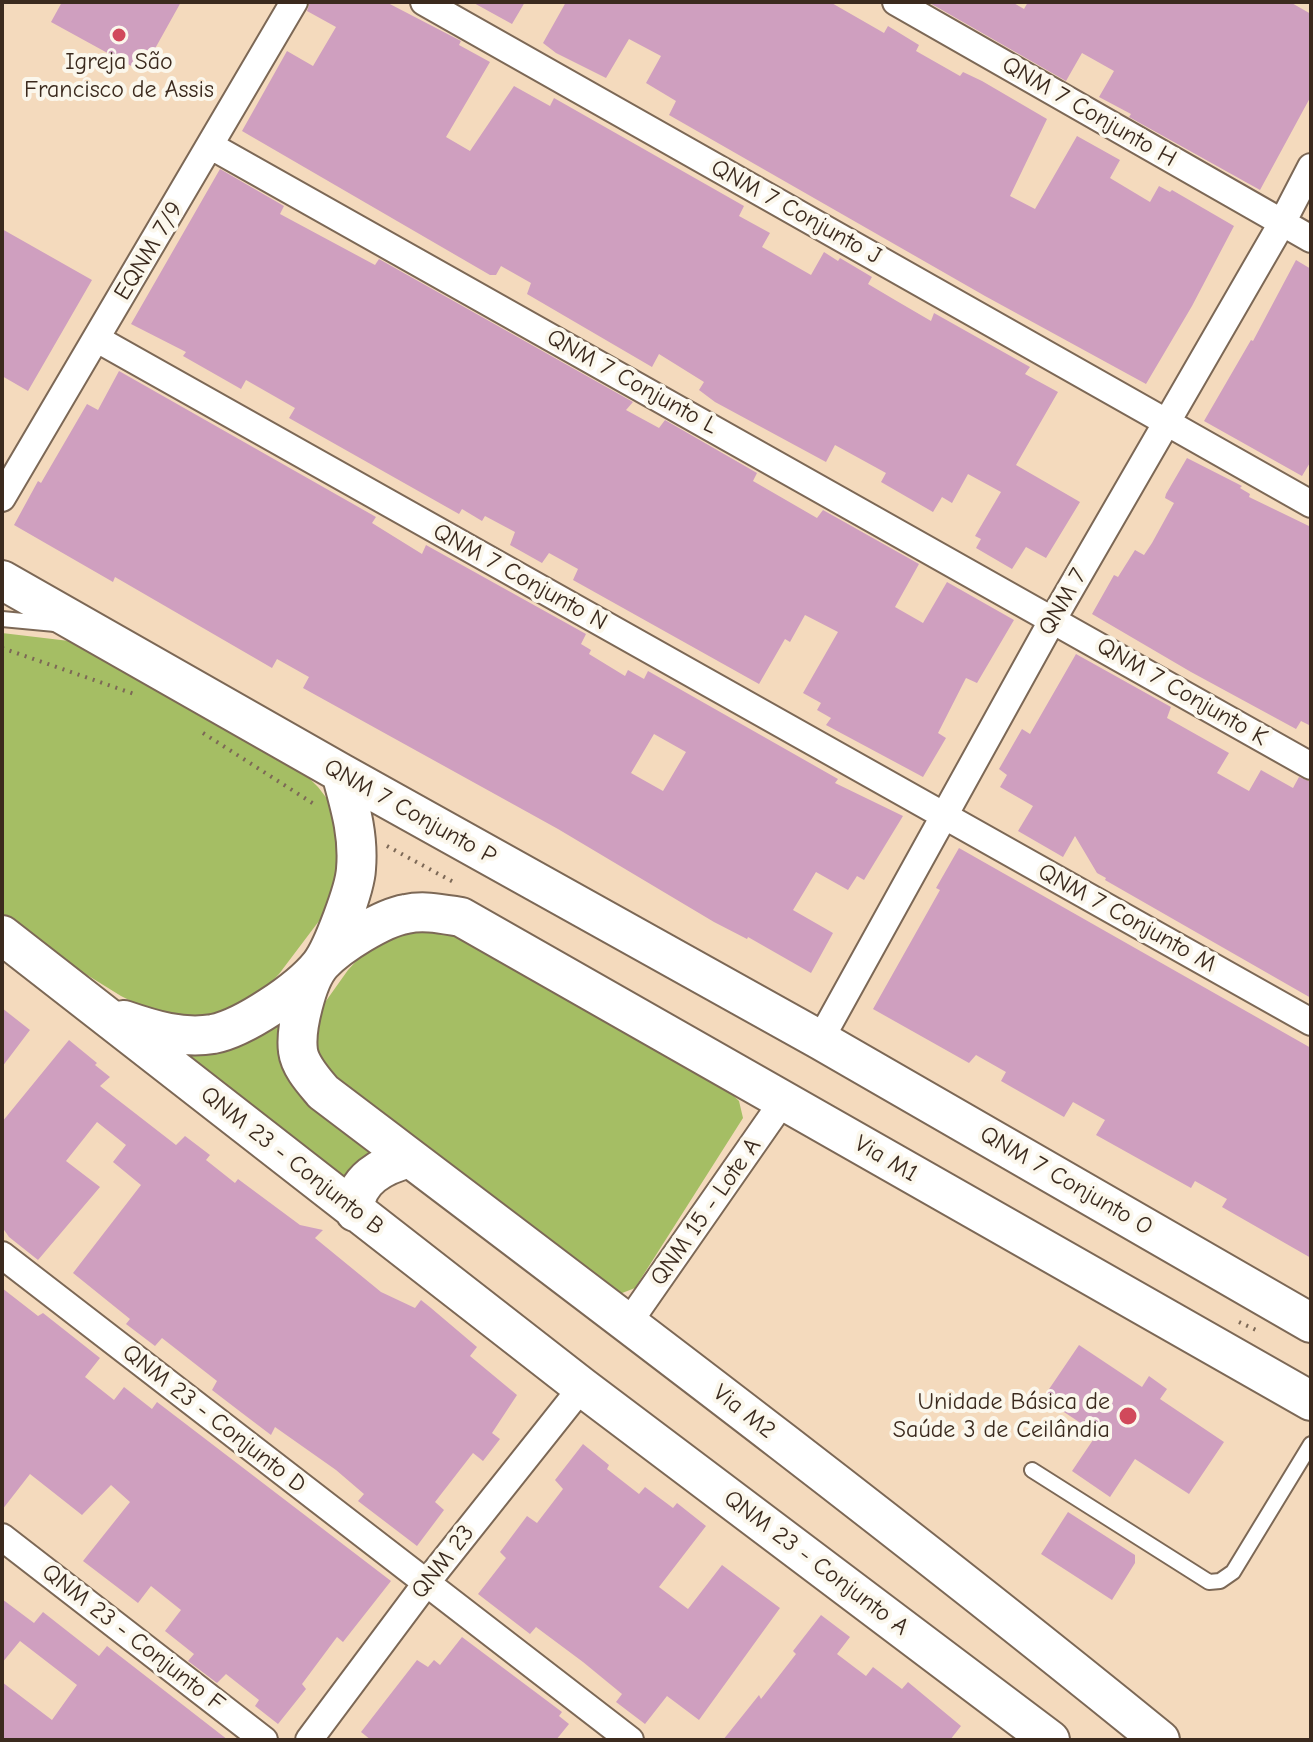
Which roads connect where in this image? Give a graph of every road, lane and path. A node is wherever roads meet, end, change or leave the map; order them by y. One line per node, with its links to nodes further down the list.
1 (294, 2): 4 (street, EQNM 7/9)
2 (424, 2): 9 (street, QNM 7 Conjunto J)
3 (896, 2): 6 (street, QNM 7 Conjunto H)
4 (211, 146): 8 (street, EQNM 7/9); 14 (street, QNM 7 Conjunto L)
5 (1311, 167): 6 (street, QNM 7)
6 (1282, 223): 7 (street, QNM 7 Conjunto H); 9 (street, QNM 7)
7 (1311, 239)
8 (97, 339): 10 (street, EQNM 7/9); 18 (street, QNM 7 Conjunto N)
9 (1167, 422): 11 (street, QNM 7 Conjunto J); 14 (street, QNM 7)
10 (2, 498)
11 (1311, 504)
12 (2, 580): 15 (main road, QNM 7 Conjunto P)
13 (2, 619): 15 (lane)
14 (1053, 619): 16 (street, QNM 7 Conjunto K); 18 (street, QNM 7)
15 (88, 628): 17 (main road, QNM 7 Conjunto P)
16 (1311, 766)
17 (341, 773): 20 (main road, Via M2); 23 (main road, QNM 7 Conjunto P)
18 (943, 814): 22 (street, QNM 7 Conjunto M); 23 (street, QNM 7)
19 (2, 935): 21 (main road, QNM 23 - Conjunto B)
20 (320, 965): 21 (main road); 24 (main road, Via M1); 25 (main road, Via M2)
21 (106, 1014): 26 (main road, QNM 23 - Conjunto B)
22 (1311, 1022)
23 (820, 1040): 30 (main road, QNM 7 Conjunto O)
24 (783, 1101): 28 (main road, Via M1); 29 (street, QNM 15 - Lote A)
25 (410, 1158): 26 (main road); 29 (main road, Via M2)
26 (355, 1212): 32 (main road, QNM 23 - Conjunto B)
27 (2, 1255): 37 (street, QNM 23 - Conjunto D)
28 (1158, 1314): 31 (main road); 33 (main road, Via M1)
29 (629, 1322): 42 (main road, Via M2)
30 (1311, 1323)
31 (1311, 1382)
32 (582, 1387): 37 (street, QNM 23); 41 (main road, QNM 23 - Conjunto A)
33 (1311, 1401)
34 (1311, 1444): 35 (lane)
35 (1032, 1470)
36 (2, 1537): 38 (street, QNM 23 - Conjunto F)
37 (427, 1582): 39 (street, QNM 23); 40 (street, QNM 23 - Conjunto D)
38 (264, 1740)
39 (309, 1740)
40 (630, 1740)
41 (1050, 1740)
42 (1160, 1740)

